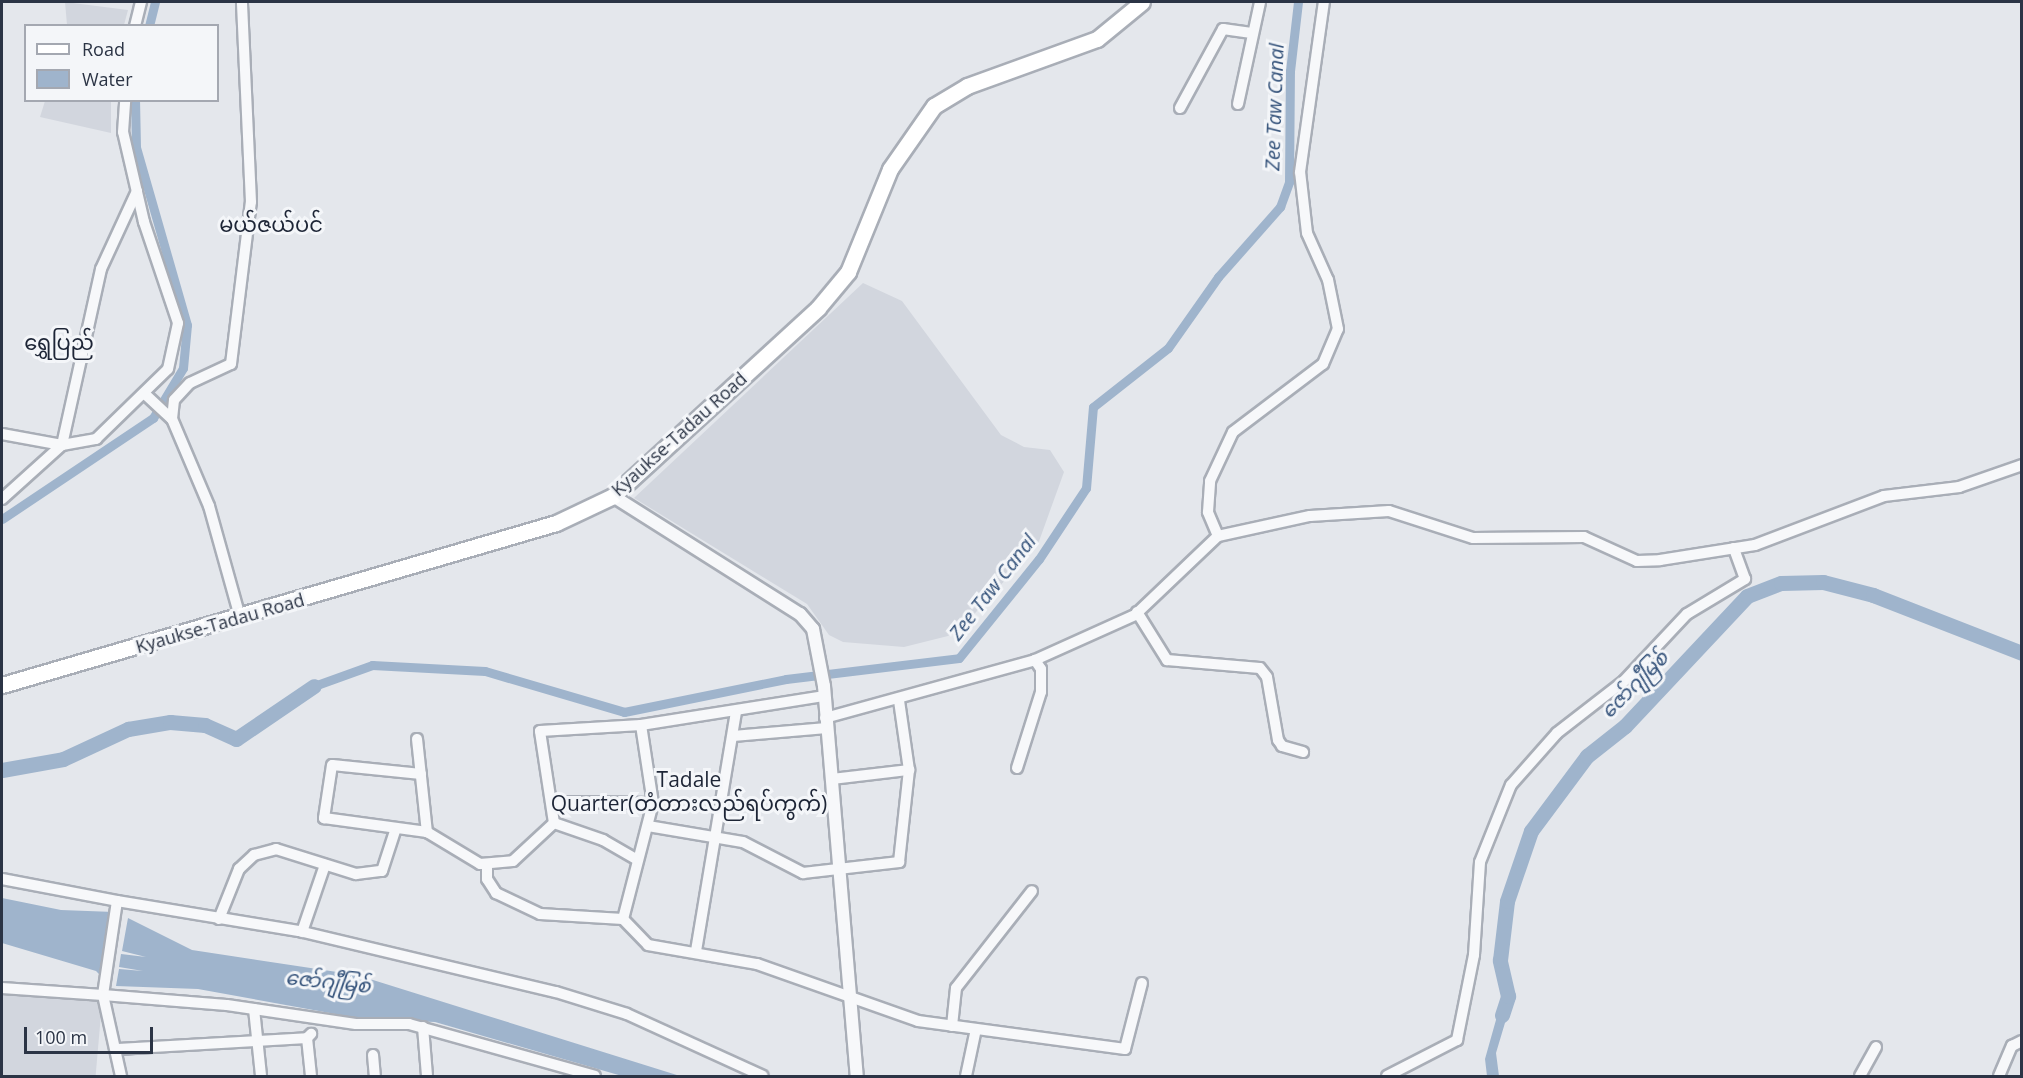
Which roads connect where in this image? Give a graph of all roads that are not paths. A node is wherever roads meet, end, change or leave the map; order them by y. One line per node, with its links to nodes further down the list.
1 (141, 2): 6 (street)
2 (242, 2): 13 (street)
3 (1142, 2): 17 (main road, Kyaukse-Tadau Road)
4 (1260, 2): 7 (street)
5 (1324, 2): 19 (street)
6 (136, 24)
7 (1250, 33): 9 (street); 10 (street)
8 (125, 102): 11 (street)
9 (1238, 104)
10 (1180, 108)
11 (137, 191): 12 (street); 15 (street)
12 (146, 395): 13 (street); 15 (street)
13 (172, 419): 22 (street)
14 (2, 434): 15 (street)
15 (62, 445): 18 (street)
16 (2022, 465): 20 (street)
17 (613, 496): 22 (main road, Kyaukse-Tadau Road); 25 (street)
18 (2, 499)
19 (1218, 536): 20 (street); 21 (street)
20 (1734, 548): 77 (street)
21 (1137, 612): 23 (street); 32 (street)
22 (240, 617): 24 (main road, Kyaukse-Tadau Road)
23 (1035, 660): 26 (street); 33 (street)
24 (2, 685)
25 (824, 691): 27 (street); 28 (street)
26 (899, 701): 28 (street); 34 (street)
27 (736, 713): 29 (street); 30 (street)
28 (826, 723): 30 (street); 36 (street)
29 (641, 725): 37 (street); 38 (street)
30 (733, 736): 43 (street)
31 (417, 739): 35 (street)
32 (1303, 752)
33 (1017, 768)
34 (909, 770): 36 (street); 47 (street)
35 (421, 774): 41 (street); 42 (street)
36 (832, 779): 47 (street)
37 (554, 802): 38 (street); 39 (street)
38 (653, 803): 40 (street)
39 (554, 823): 44 (street); 45 (street)
40 (648, 826): 43 (street); 44 (street)
41 (396, 828): 42 (street); 46 (street)
42 (427, 832): 45 (street)
43 (717, 836): 47 (street); 54 (street)
44 (636, 859): 52 (street)
45 (487, 864): 52 (street)
46 (325, 865): 51 (street); 53 (street)
47 (840, 871): 58 (street)
48 (2, 879): 50 (street)
49 (1032, 891): 60 (street)
50 (117, 907): 51 (street); 57 (street)
51 (219, 919): 53 (street)
52 (623, 919): 54 (street)
53 (302, 932): 74 (street)
54 (696, 951): 58 (street)
55 (1142, 983): 62 (street)
56 (2, 988): 57 (street)
57 (104, 990): 59 (street); 66 (street)
58 (850, 993): 60 (street); 75 (street)
59 (254, 1009): 61 (street); 63 (street)
60 (952, 1026): 62 (street)
61 (423, 1028): 72 (street); 73 (street)
62 (976, 1029): 76 (street)
63 (255, 1040): 66 (street); 69 (street); 70 (street)
64 (2022, 1041): 79 (street)
65 (1876, 1047): 78 (street)
66 (118, 1049): 68 (street)
67 (373, 1055): 71 (street)
68 (122, 1077)
69 (261, 1077)
70 (311, 1077)
71 (375, 1077)
72 (427, 1077)
73 (595, 1077)
74 (763, 1077)
75 (857, 1077)
76 (966, 1077)
77 (1387, 1077)
78 (1860, 1077)
79 (1999, 1077)

